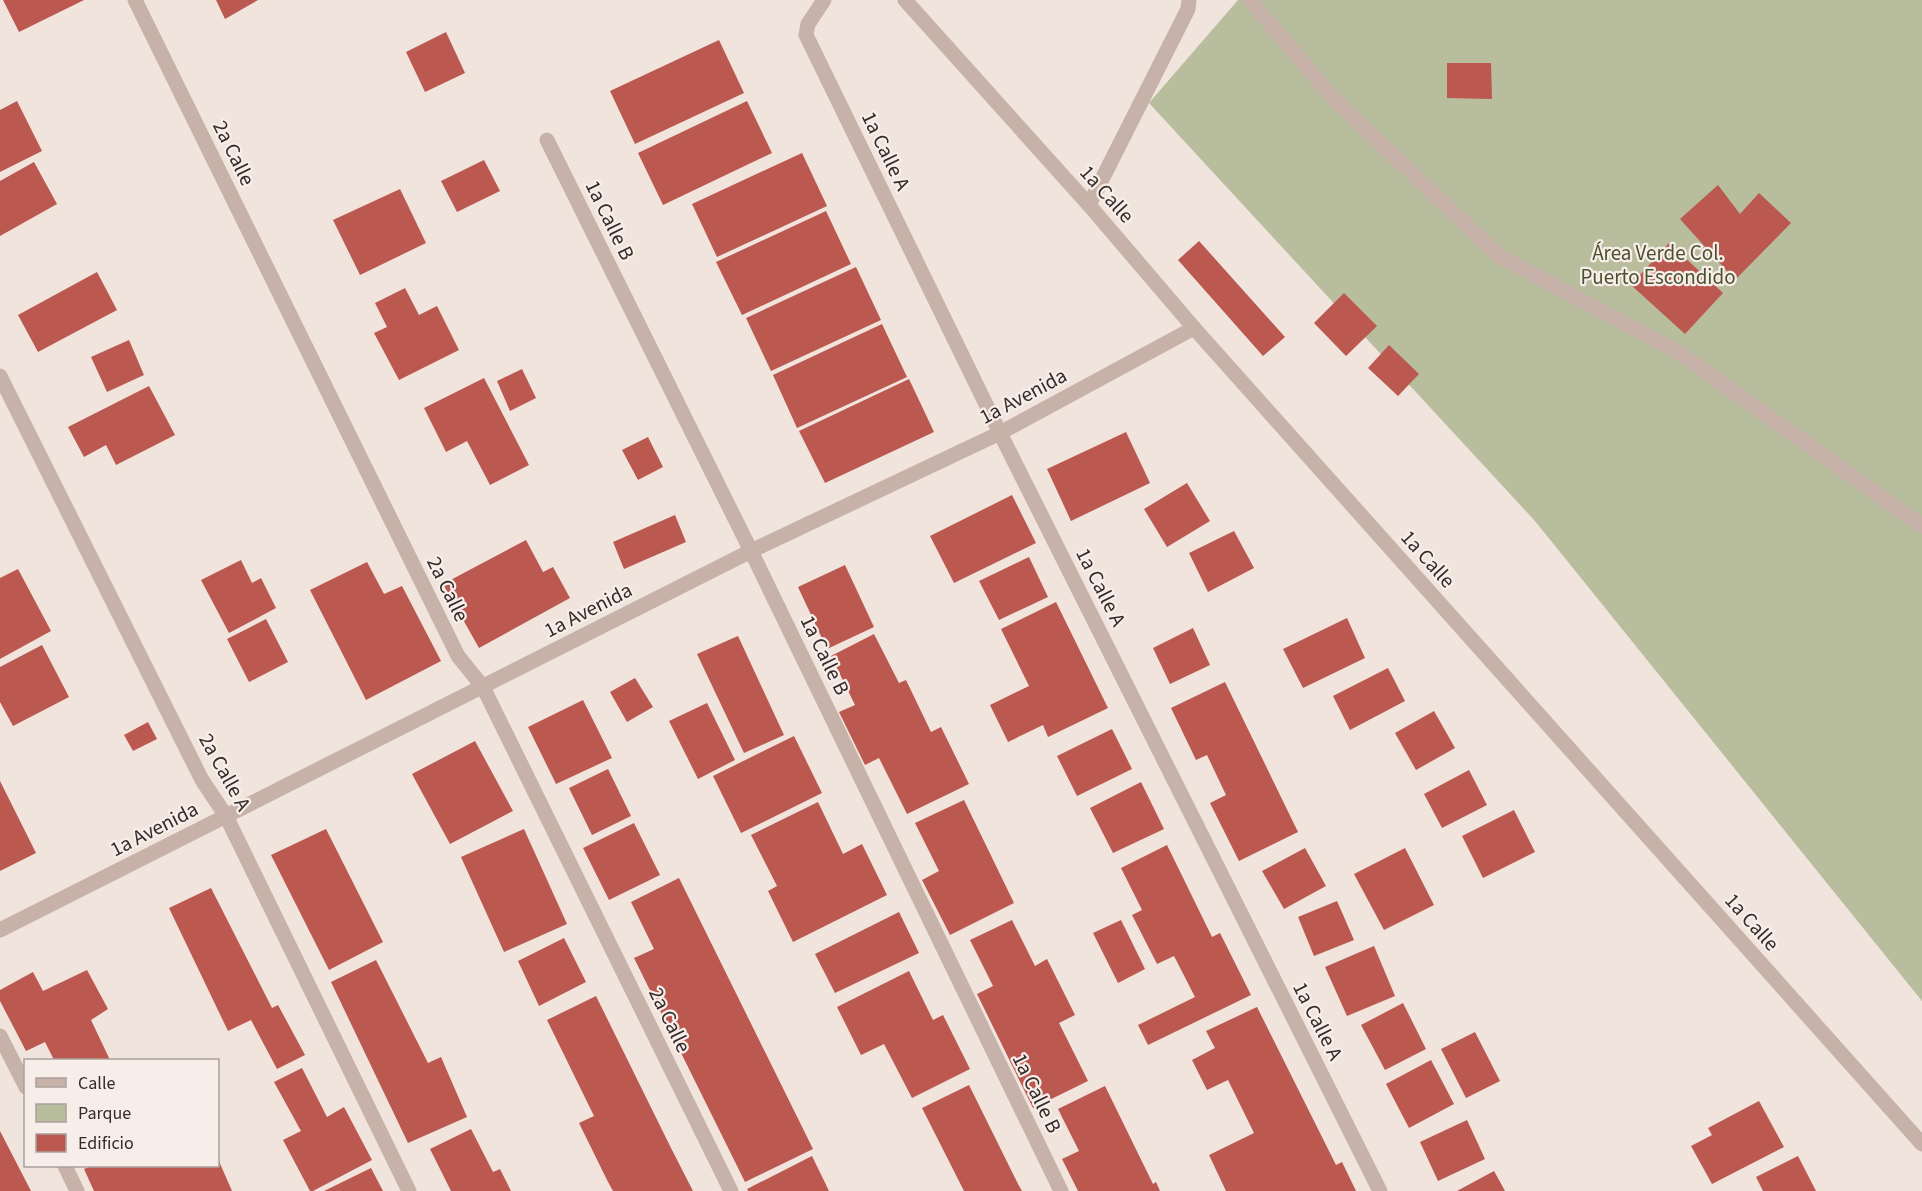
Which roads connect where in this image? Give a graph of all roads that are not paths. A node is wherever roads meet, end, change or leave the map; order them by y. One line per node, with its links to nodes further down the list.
1 (135, 0): 13 (street, 2a Calle)
2 (825, 0): 10 (street, 1a Calle A)
3 (905, 0): 7 (street, 1a Calle)
4 (1189, 0): 7 (street)
5 (1250, 0): 11 (street)
6 (547, 140): 12 (street, 1a Calle B)
7 (1089, 205): 8 (street, 1a Calle)
8 (1194, 328): 10 (street, 1a Avenida); 18 (street, 1a Calle)
9 (0, 376): 14 (street, 2a Calle A)
10 (1000, 433): 12 (street, 1a Avenida); 24 (street, 1a Calle A)
11 (1922, 526)
12 (751, 551): 13 (street, 1a Avenida); 23 (street, 1a Calle B)
13 (483, 687): 14 (street, 1a Avenida); 22 (street, 2a Calle)
14 (226, 816): 15 (street, 1a Avenida); 21 (street, 2a Calle A)
15 (0, 930)
16 (0, 1036): 17 (street)
17 (24, 1083)
18 (1922, 1144)
19 (65, 1167): 20 (street)
20 (77, 1191)
21 (409, 1191)
22 (731, 1191)
23 (1061, 1191)
24 (1380, 1191)

